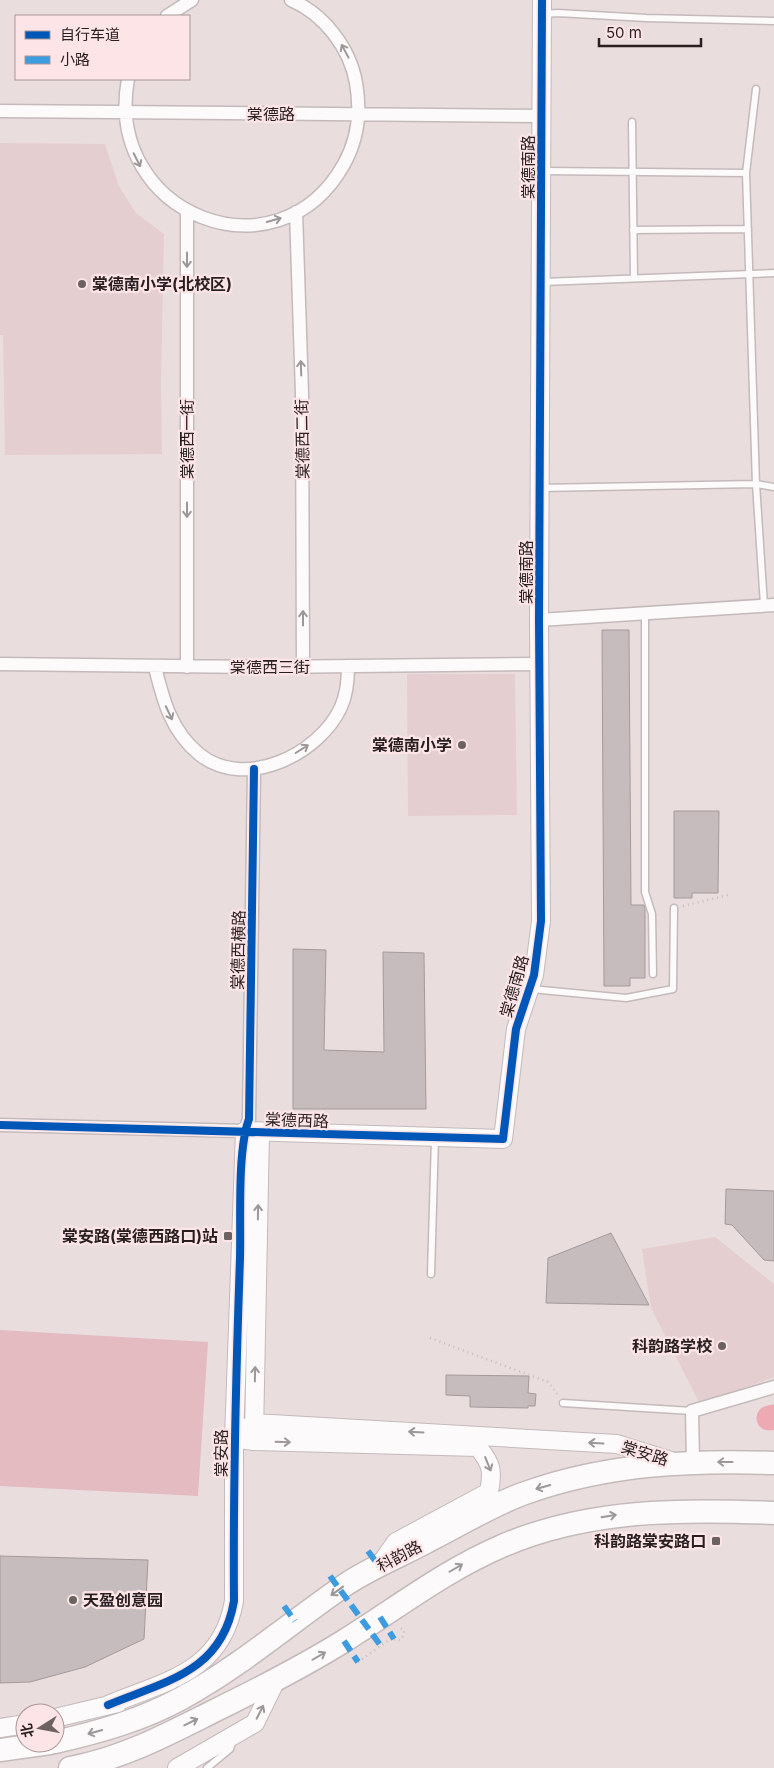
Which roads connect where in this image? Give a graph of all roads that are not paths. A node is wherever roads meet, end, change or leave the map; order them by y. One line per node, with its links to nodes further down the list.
1 (190, 0): 4 (street)
2 (294, 1): 10 (street, one-way to 2)
3 (542, 7): 5 (lane); 11 (street, 棠德南路)
4 (168, 15)
5 (774, 21)
6 (128, 80): 9 (street)
7 (756, 89): 15 (lane)
8 (0, 111): 9 (street, 棠德路)
9 (124, 112): 10 (street, 棠德路); 16 (street, one-way to 16)
10 (359, 114): 11 (street, 棠德路); 17 (street)
11 (542, 116): 13 (street, 棠德南路)
12 (632, 122): 14 (lane)
13 (542, 171): 14 (lane); 23 (street, 棠德南路)
14 (633, 172): 15 (lane); 19 (lane)
15 (746, 174): 18 (lane)
16 (187, 211): 17 (street, one-way to 17); 35 (street, 棠德西一街, one-way to 35)
17 (296, 212): 32 (street, 棠德西二街, one-way to 17)
18 (748, 228): 19 (lane); 21 (lane)
19 (633, 230): 22 (lane)
20 (774, 273): 21 (lane)
21 (749, 274): 22 (lane); 24 (lane)
22 (634, 278): 23 (lane)
23 (541, 282): 26 (street, 棠德南路)
24 (756, 484): 25 (lane); 26 (lane); 27 (lane)
25 (774, 486)
26 (540, 488): 29 (street, 棠德南路)
27 (769, 605): 28 (street)
28 (645, 613): 29 (street); 38 (lane)
29 (539, 620): 31 (street, 棠德南路)
30 (0, 664): 34 (street, 棠德西三街)
31 (539, 664): 33 (street, 棠德西三街); 39 (street, 棠德南路)
32 (303, 666): 33 (street, 棠德西三街); 35 (street, 棠德西三街)
33 (348, 666): 36 (street, one-way to 33)
34 (155, 667): 35 (street, 棠德西三街); 36 (street, one-way to 36)
35 (187, 667)
36 (254, 769): 41 (street, 棠德西横路)
37 (674, 908): 39 (lane)
38 (654, 974)
39 (530, 989): 43 (street, 棠德南路)
40 (0, 1125): 41 (street, 棠德西路)
41 (251, 1128): 42 (street, 棠德西路); 48 (street, 棠安路, one-way to 41); 49 (street, 棠安路)
42 (435, 1137): 43 (street, 棠德西路); 44 (lane)
43 (503, 1139)
44 (431, 1274)
45 (774, 1387): 47 (street)
46 (563, 1403): 47 (lane)
47 (692, 1411): 51 (street)
48 (254, 1423): 49 (street, 棠安路); 50 (street, 棠安路); 51 (street, 棠安路, one-way to 48)
49 (234, 1438): 50 (street, 棠安路); 57 (street, 棠安路)
50 (254, 1441): 54 (street, 棠安路, one-way to 54)
51 (685, 1462): 52 (highway, 科韵路, one-way to 51); 54 (highway, 科韵路, one-way to 54)
52 (774, 1463)
53 (774, 1513): 56 (highway, one-way to 53)
54 (379, 1566): 55 (highway, 科韵路, one-way to 55)
55 (224, 1672): 57 (street); 62 (highway, 科韵路, one-way to 62)
56 (276, 1680): 61 (street, one-way to 56); 65 (highway, one-way to 56)
57 (108, 1705): 58 (street)
58 (65, 1716)
59 (15, 1726): 60 (street)
60 (0, 1728)
61 (234, 1735): 66 (street); 67 (lane)
62 (65, 1740)
63 (15, 1748): 64 (highway)
64 (0, 1750)
65 (70, 1768)
66 (177, 1768)
67 (207, 1768)

